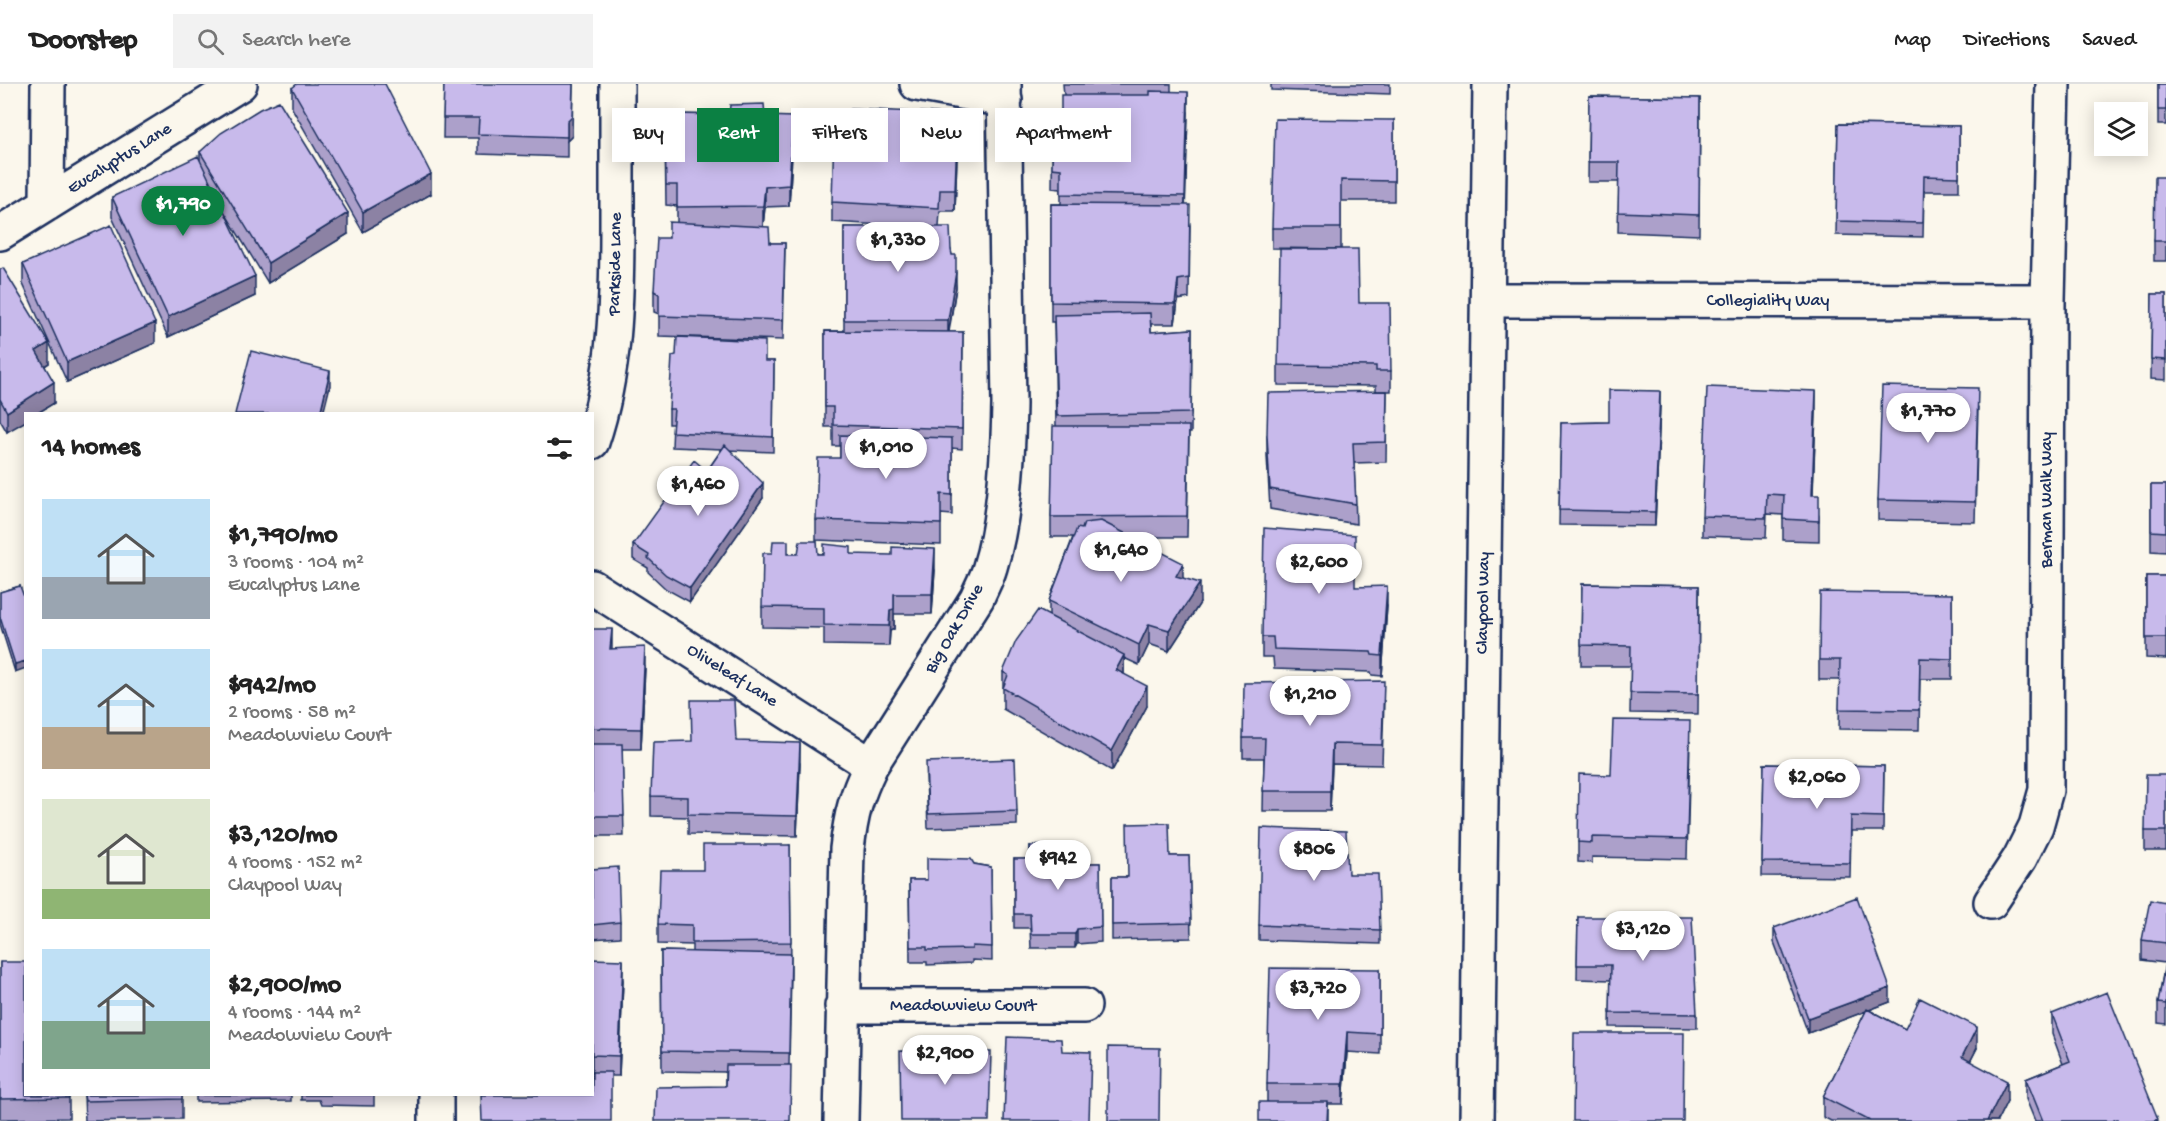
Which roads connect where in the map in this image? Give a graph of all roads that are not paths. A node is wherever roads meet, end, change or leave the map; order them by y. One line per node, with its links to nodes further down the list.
1 (48, 84): 8 (street)
2 (240, 84): 8 (street, Eucalyptus Lane)
3 (617, 84): 12 (street, Parkside Lane)
4 (917, 84): 7 (street)
5 (1490, 84): 10 (street, Claypool Way)
6 (2053, 84): 11 (street, Berman Walk Way)
7 (1005, 92): 14 (street, Big Oak Drive)
8 (47, 204): 9 (street, Eucalyptus Lane)
9 (0, 233)
10 (1488, 300): 11 (street, Collegiality Way); 21 (street, Claypool Way)
11 (2048, 301): 15 (street, Berman Walk Way)
12 (594, 435)
13 (594, 588): 14 (street, Oliveleaf Lane)
14 (871, 765): 16 (street, Big Oak Drive)
15 (1991, 902)
16 (842, 1006): 17 (street, Meadowview Court); 20 (street, Big Oak Drive)
17 (1084, 1006)
18 (436, 1096): 19 (street)
19 (436, 1121)
20 (841, 1121)
21 (1477, 1121)

